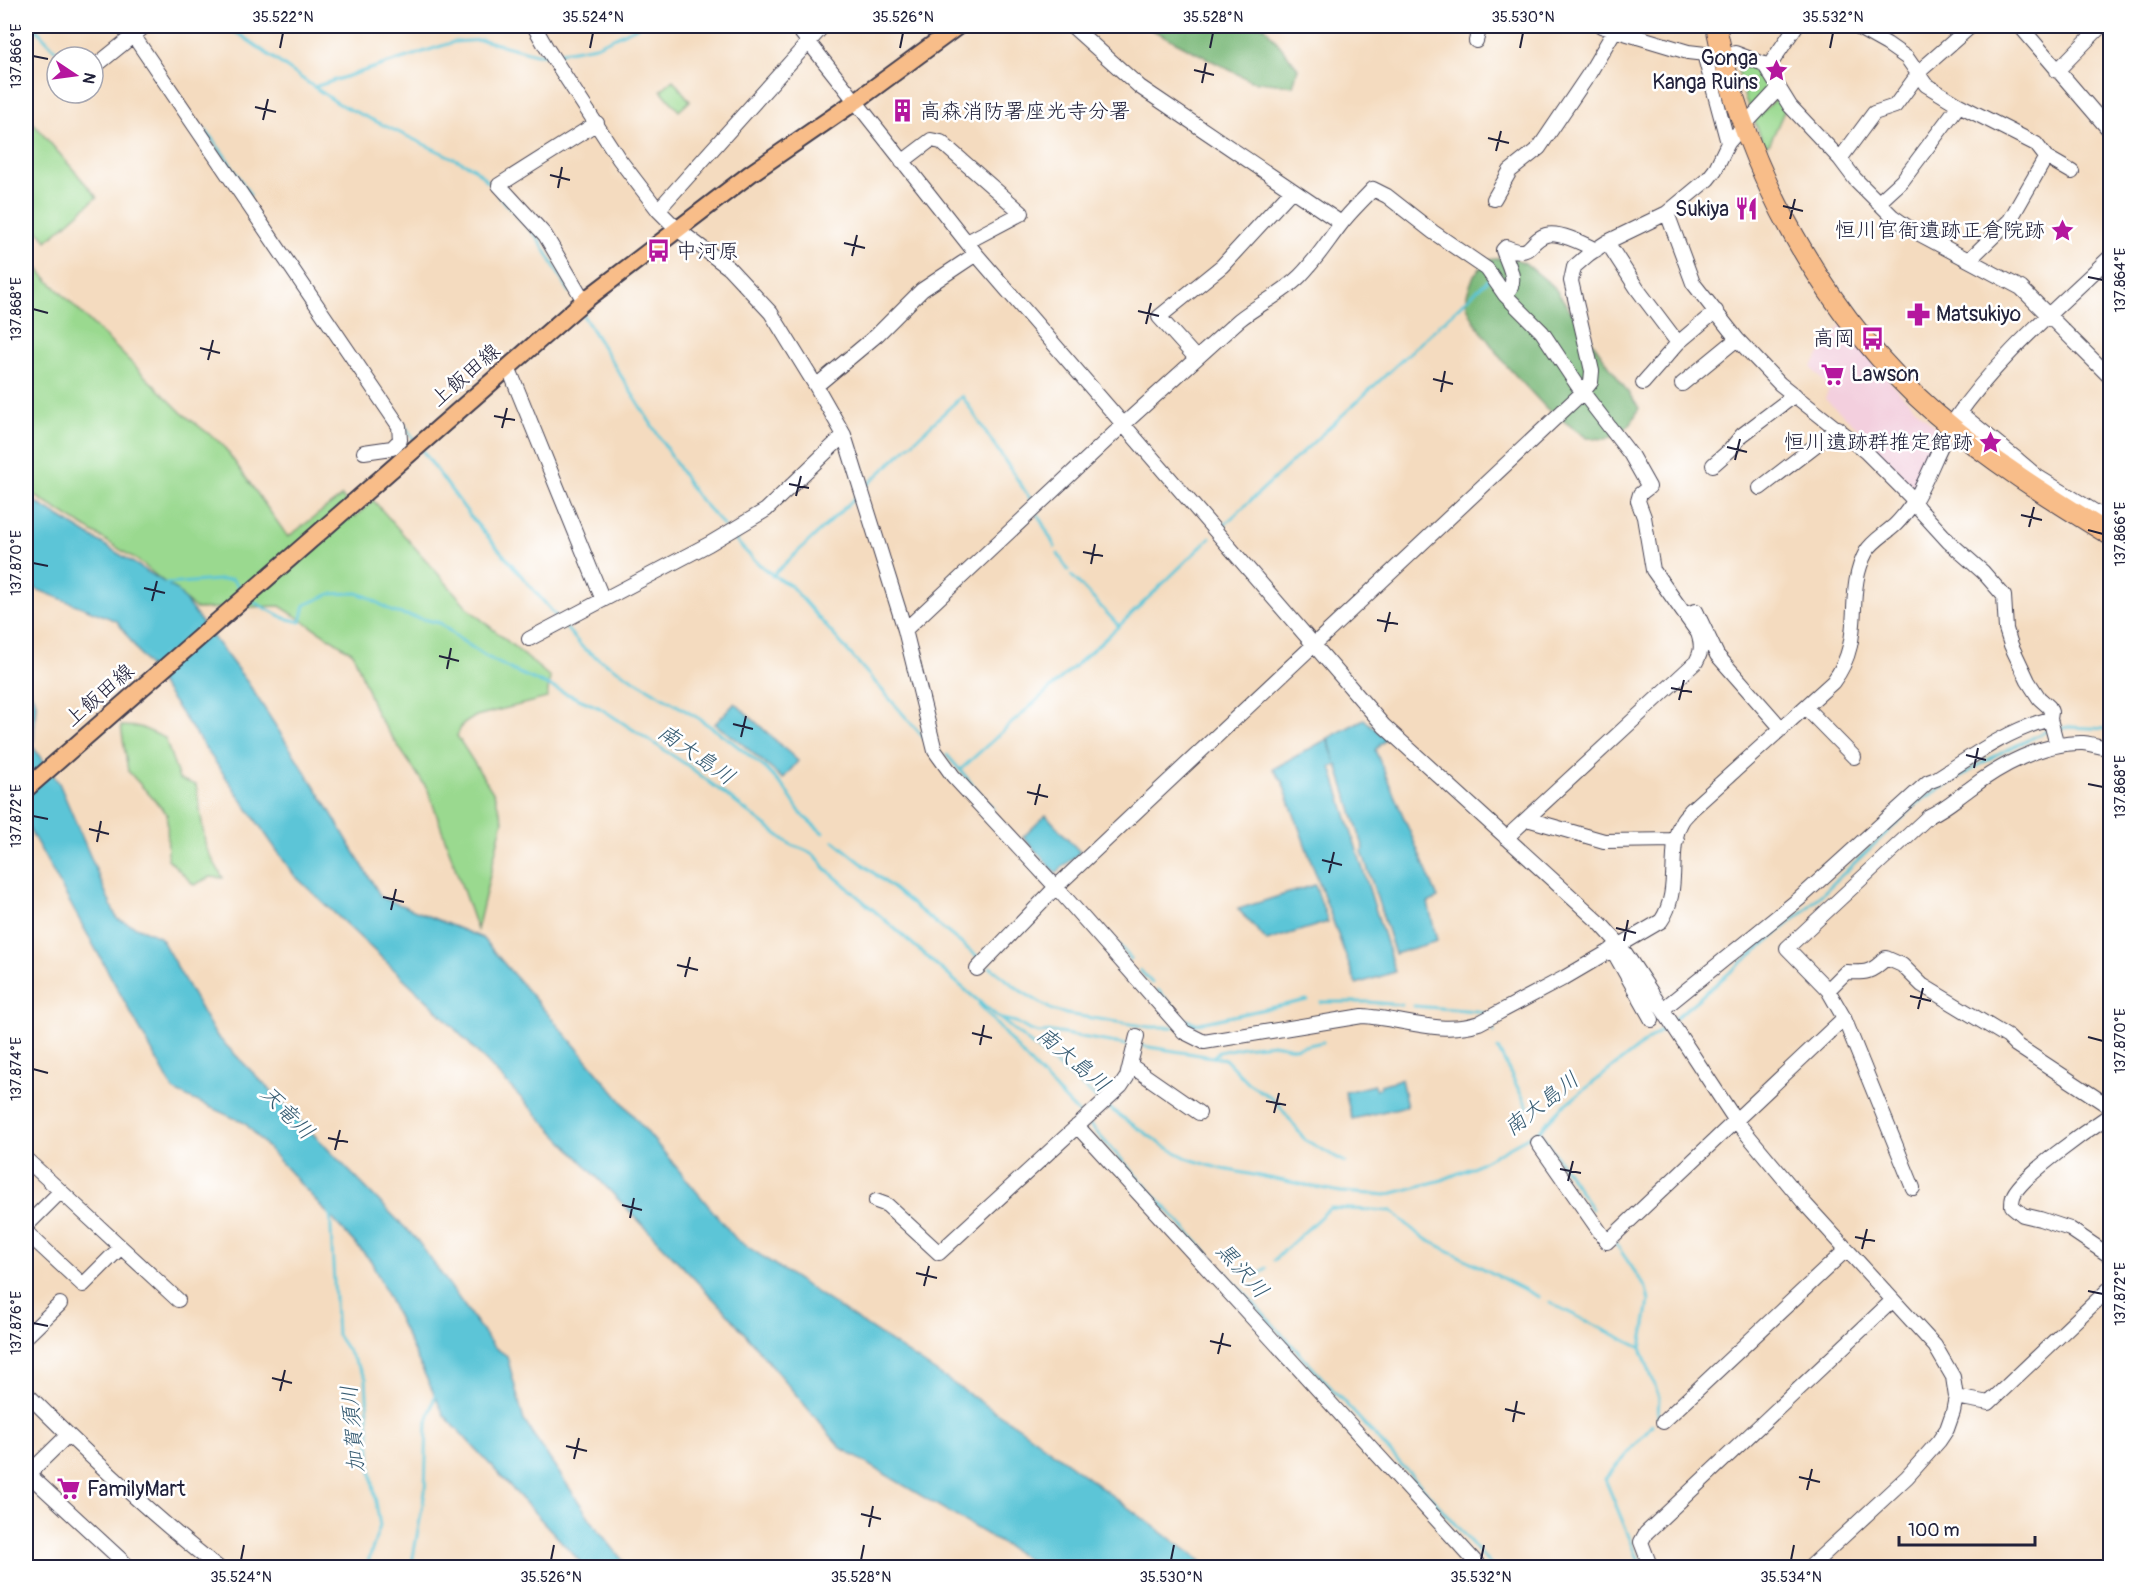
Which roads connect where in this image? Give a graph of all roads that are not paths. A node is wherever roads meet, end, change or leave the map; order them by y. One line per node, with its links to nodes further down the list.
1 (145, 26): 16 (street)
2 (534, 26): 27 (street)
3 (796, 26): 18 (street)
4 (824, 26): 18 (street)
5 (958, 26): 25 (main road, 上飯田線)
6 (1072, 26): 35 (street)
7 (1480, 26): 17 (street)
8 (1601, 26): 15 (street)
9 (1716, 26): 28 (highway)
10 (1796, 26): 21 (street)
11 (1855, 26): 23 (street)
12 (1971, 26): 23 (street)
13 (2020, 26): 22 (street)
14 (2101, 26): 22 (street)
15 (1620, 30): 30 (street); 36 (street)
16 (133, 35): 20 (street); 65 (street)
17 (1476, 40)
18 (808, 42): 25 (street); 38 (street)
19 (1735, 52): 21 (street)
20 (105, 58)
21 (1767, 69): 24 (street)
22 (2057, 71): 29 (street)
23 (1918, 74): 26 (street); 32 (street)
24 (1778, 89): 28 (street); 32 (street)
25 (856, 101): 33 (street); 41 (main road, 上飯田線)
26 (1959, 105): 31 (street); 37 (street)
27 (597, 123): 38 (street); 48 (street)
28 (1744, 125): 30 (street); 61 (highway)
29 (2110, 131)
30 (1728, 143): 39 (street)
31 (2046, 157): 34 (street); 46 (street)
32 (1840, 159): 37 (street)
33 (902, 162): 42 (street); 42 (street)
34 (2072, 172)
35 (1292, 190): 40 (street); 53 (street)
36 (1494, 199)
37 (1878, 203): 46 (street)
38 (658, 210): 41 (street)
39 (1667, 213): 43 (street); 49 (street)
40 (1341, 223): 47 (street); 53 (street)
41 (677, 229): 48 (main road, 上飯田線); 58 (street)
42 (967, 242): 44 (street)
43 (1601, 246): 47 (street); 52 (street); 59 (street)
44 (976, 254): 58 (street); 62 (street)
45 (2110, 257): 50 (street)
46 (1969, 260): 50 (street)
47 (1505, 296): 59 (street)
48 (584, 301): 81 (main road, 上飯田線)
49 (1716, 311): 51 (street); 52 (street)
50 (2050, 315): 55 (street); 61 (street)
51 (1737, 339): 57 (street); 60 (street)
52 (1678, 343): 56 (street)
53 (1196, 358): 62 (street)
54 (511, 374): 70 (street)
55 (2110, 377)
56 (1643, 383)
57 (1682, 384)
58 (816, 386): 64 (street)
59 (1583, 392): 71 (street); 74 (street)
60 (1795, 395): 63 (street); 66 (street)
61 (1956, 420): 68 (street); 69 (highway)
62 (1124, 424): 72 (street); 74 (street)
63 (1838, 428): 67 (street); 68 (street)
64 (843, 435): 70 (street); 72 (street)
65 (364, 452)
66 (1713, 465)
67 (1760, 488)
68 (1914, 501): 75 (street); 76 (street)
69 (2110, 528)
70 (603, 600): 73 (street)
71 (1685, 614): 77 (street); 82 (street)
72 (905, 630): 85 (street)
73 (529, 639)
74 (1313, 646): 83 (street); 85 (street)
75 (1806, 708): 77 (street); 80 (street)
76 (2051, 722): 78 (street); 89 (street)
77 (1782, 729): 84 (street)
78 (2056, 743): 79 (street); 88 (street)
79 (2110, 749)
80 (1854, 757)
81 (26, 789)
82 (1527, 819): 83 (street); 84 (street)
83 (1506, 838): 86 (street)
84 (1677, 840): 86 (street)
85 (1056, 887): 86 (street); 87 (street)
86 (1616, 947): 89 (street); 91 (street)
87 (977, 969)
88 (1828, 990): 90 (street); 94 (street)
89 (1664, 1011): 98 (street)
90 (1844, 1018): 98 (street); 101 (street)
91 (1652, 1020)
92 (1137, 1036): 93 (street)
93 (1130, 1065): 95 (street); 96 (street)
94 (2110, 1107)
95 (1199, 1113)
96 (1091, 1114): 103 (street); 123 (street)
97 (2110, 1115): 108 (street)
98 (1736, 1121): 99 (street); 107 (street)
99 (1538, 1143)
100 (26, 1159): 102 (street)
101 (1913, 1188)
102 (60, 1192): 104 (street); 106 (street)
103 (876, 1202)
104 (26, 1226)
105 (26, 1232): 106 (street)
106 (120, 1248): 110 (street)
107 (1847, 1249): 111 (street); 116 (street)
108 (2110, 1256)
109 (2110, 1288): 115 (street)
110 (178, 1300)
111 (1893, 1300): 115 (street); 124 (street)
112 (60, 1304): 113 (street)
113 (26, 1337)
114 (26, 1391): 117 (street)
115 (1956, 1397): 125 (street)
116 (1663, 1422)
117 (68, 1435): 118 (street); 122 (street)
118 (26, 1474): 121 (street)
119 (26, 1561): 120 (street)
120 (32, 1568)
121 (130, 1568)
122 (219, 1568)
123 (1481, 1568)
124 (1651, 1568)
125 (1809, 1568)

